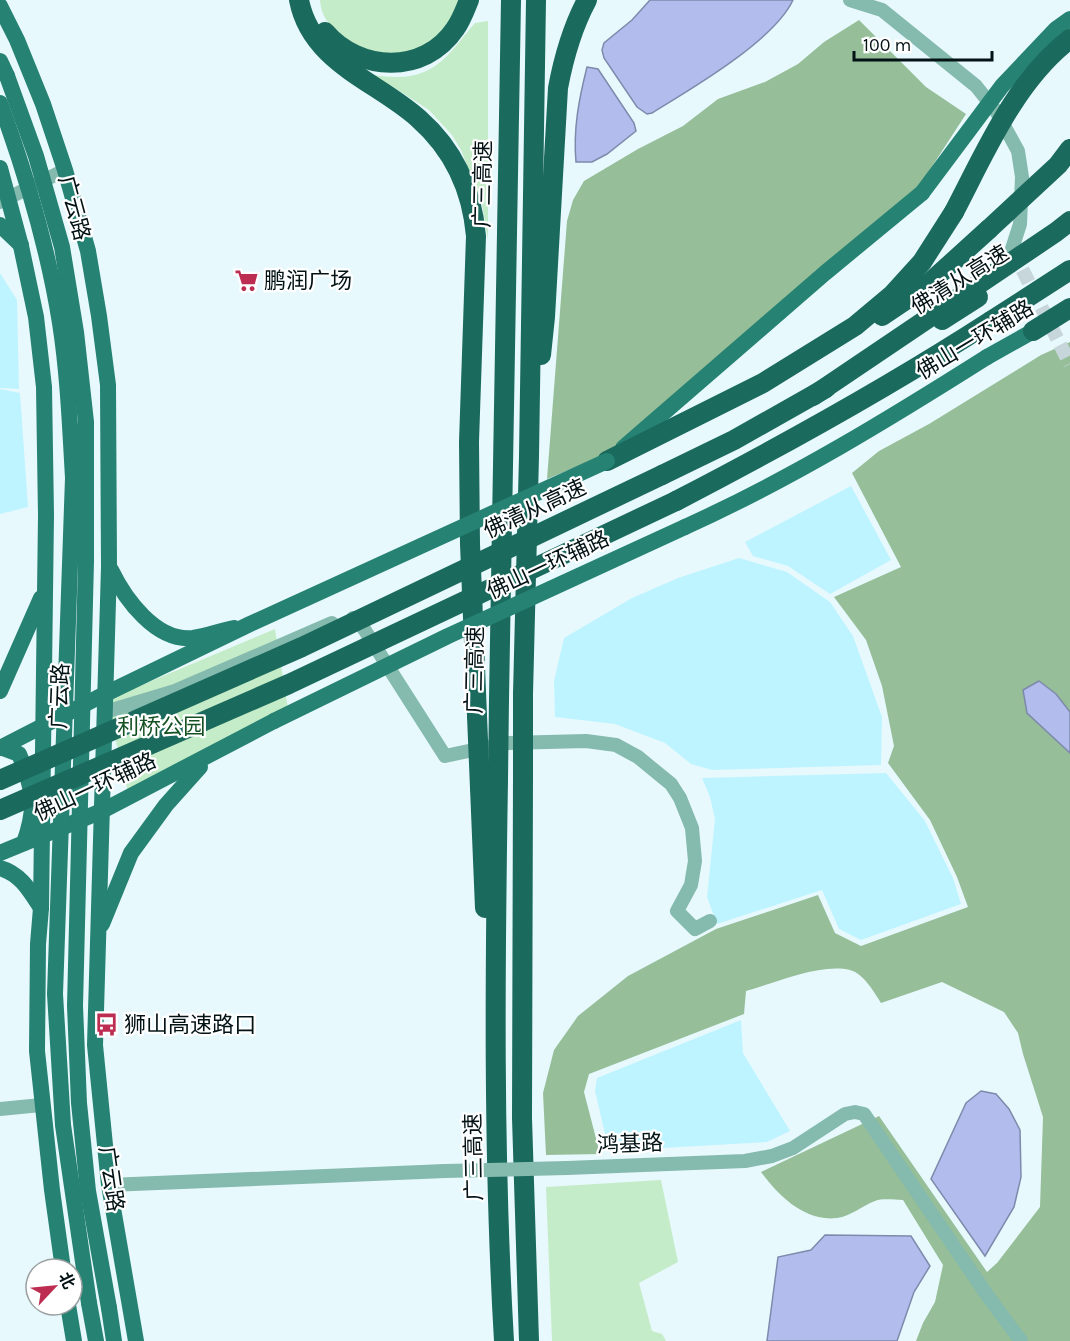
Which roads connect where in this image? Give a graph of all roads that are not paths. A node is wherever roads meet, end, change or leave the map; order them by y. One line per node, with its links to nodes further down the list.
1 (299, 0): 39 (highway, bridge)
2 (310, 0): 3 (highway)
3 (470, 0)
4 (511, 0): 39 (highway, 广三高速, bridge)
5 (536, 0): 27 (highway)
6 (586, 0): 27 (highway)
7 (850, 0): 21 (street)
8 (0, 6): 14 (main road, 广云路)
9 (1070, 19): 28 (main road, bridge)
10 (1070, 39): 25 (highway, bridge)
11 (3, 69): 56 (main road, 广云路, bridge)
12 (0, 102): 55 (main road, 广云路, bridge)
13 (1070, 149): 25 (highway, bridge)
14 (65, 170): 15 (street); 16 (street); 29 (main road, 广云路)
15 (0, 171): 16 (main road, 广云路)
16 (5, 200): 20 (main road, 广云路)
17 (1070, 221): 26 (highway, bridge)
18 (0, 225): 20 (main road)
19 (1070, 240): 26 (highway, 佛清从高速, bridge)
20 (21, 246): 30 (main road, 广云路)
21 (1012, 249)
22 (1070, 270): 40 (highway, bridge)
23 (1070, 310): 24 (highway, bridge)
24 (1033, 331): 37 (main road, 佛山一环辅路, bridge)
25 (843, 335): 28 (highway)
26 (813, 396): 38 (highway, 佛清从高速, bridge)
27 (530, 456): 59 (highway, bridge)
28 (607, 461): 33 (main road, bridge)
29 (109, 567): 32 (main road, 广云路); 33 (main road, bridge)
30 (45, 589): 31 (main road, 广云路); 34 (main road)
31 (44, 614): 32 (main road); 42 (main road, 广云路)
32 (108, 622): 35 (main road, 广云路)
33 (250, 624): 36 (main road, bridge)
34 (0, 691)
35 (105, 712): 41 (main road, 广云路); 47 (street)
36 (0, 747): 43 (main road)
37 (214, 754): 41 (main road, 佛山一环辅路); 48 (main road)
38 (0, 780)
39 (489, 784): 58 (highway, 广三高速)
40 (0, 810)
41 (102, 812): 42 (main road, 佛山一环辅路); 48 (main road, 广云路)
42 (41, 837): 43 (main road, 佛山一环辅路); 46 (main road, 广云路)
43 (24, 843): 44 (main road, 佛山一环辅路)
44 (0, 853)
45 (0, 868): 46 (main road)
46 (41, 908): 49 (main road, 广云路)
47 (710, 921)
48 (97, 936): 51 (main road, 广云路)
49 (41, 1105): 50 (street); 52 (main road, 广云路)
50 (0, 1109)
51 (109, 1185): 57 (main road, 广云路); 60 (street, 鸿基路, bridge)
52 (61, 1257)
53 (70, 1317): 54 (main road)
54 (74, 1341)
55 (96, 1341)
56 (114, 1341)
57 (136, 1341)
58 (504, 1341)
59 (530, 1341)
60 (1021, 1341)

